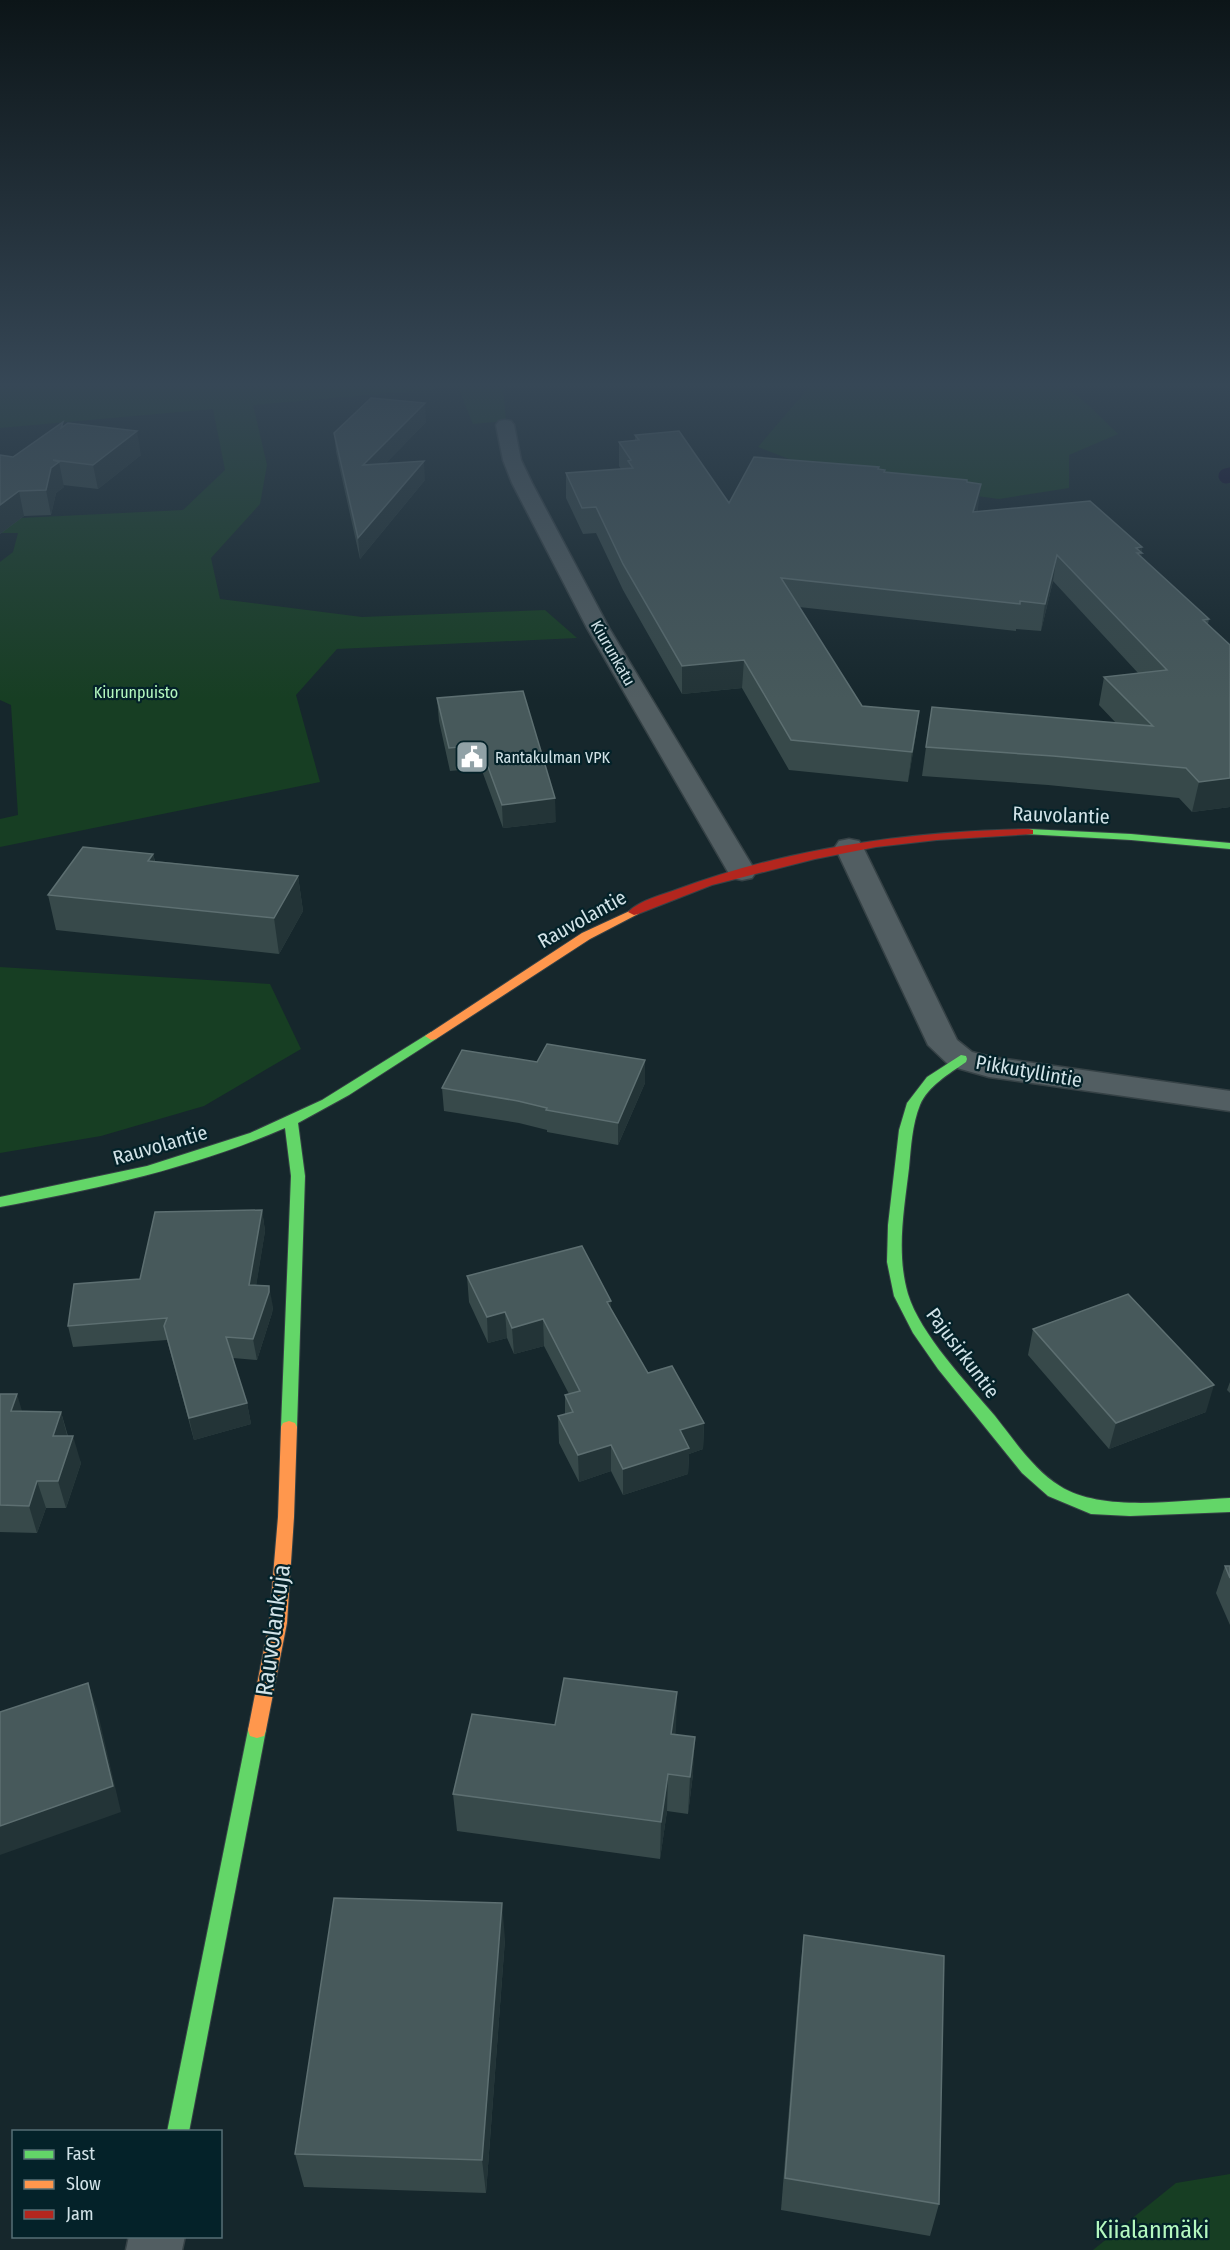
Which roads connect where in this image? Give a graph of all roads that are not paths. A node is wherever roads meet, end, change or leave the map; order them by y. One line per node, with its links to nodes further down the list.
1 (526, 490): 4 (street, Kiurunkatu)
2 (1230, 846): 3 (street, Rauvolantie)
3 (849, 847): 4 (street, Rauvolantie); 5 (street, Pikkutyllintie)
4 (742, 872): 7 (street, Rauvolantie)
5 (961, 1059): 6 (street, Pikkutyllintie); 9 (street, Pajusirkuntie)
6 (1230, 1101)
7 (291, 1121): 8 (street, Rauvolantie); 10 (street, Rauvolankuja)
8 (0, 1202)
9 (1230, 1504)
10 (178, 2130)

